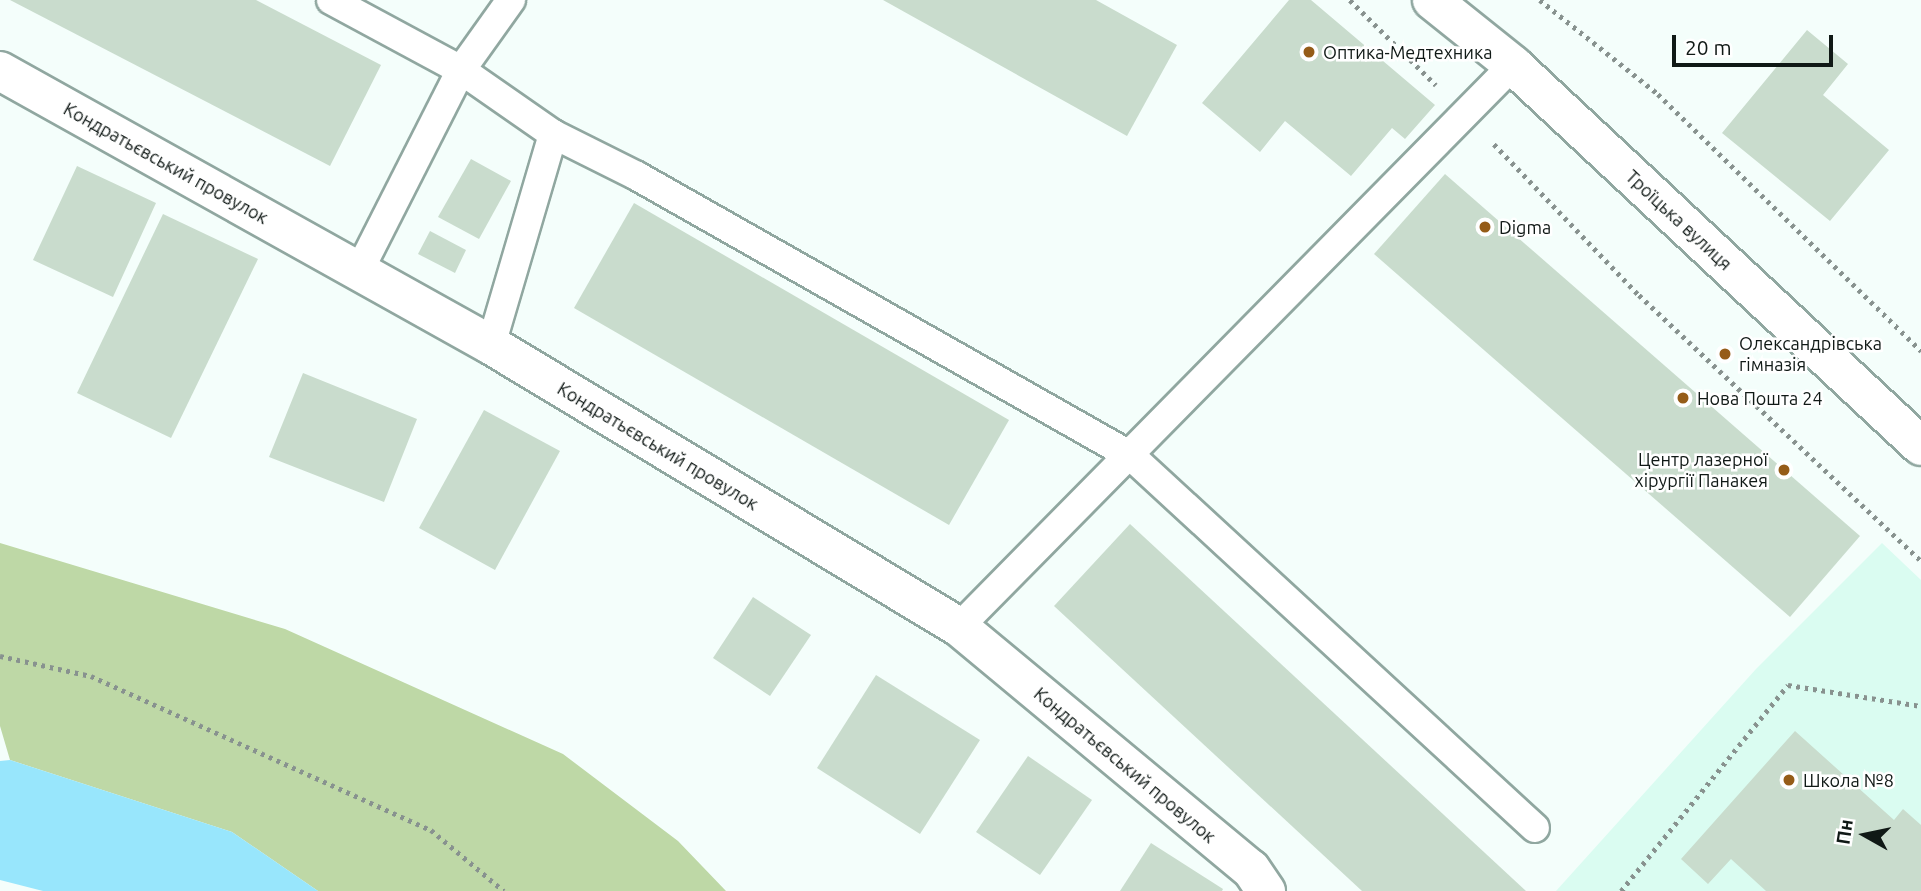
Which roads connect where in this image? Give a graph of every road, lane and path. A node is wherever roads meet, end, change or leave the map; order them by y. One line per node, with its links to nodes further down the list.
1 (331, 0): 7 (lane)
2 (511, 0): 7 (lane)
3 (1350, 0): 9 (path)
4 (1432, 0): 6 (street, Троїцька вулиця)
5 (1539, 0): 13 (path)
6 (1513, 65): 9 (lane); 14 (street, Троїцька вулиця)
7 (461, 70): 10 (lane); 11 (lane)
8 (0, 71): 11 (street, Кондратьєвський провулок)
9 (1466, 115): 15 (lane); 16 (path)
10 (553, 134): 12 (lane); 15 (lane)
11 (359, 271): 12 (street, Кондратьєвський провулок)
12 (491, 345): 17 (street, Кондратьєвський провулок)
13 (1921, 351)
14 (1921, 446)
15 (1131, 456): 17 (lane); 20 (lane)
16 (1921, 561)
17 (959, 627): 22 (street, Кондратьєвський провулок)
18 (0, 656): 21 (path)
19 (1921, 706): 23 (path)
20 (1535, 828)
21 (504, 891)
22 (1266, 891)
23 (1621, 891)

